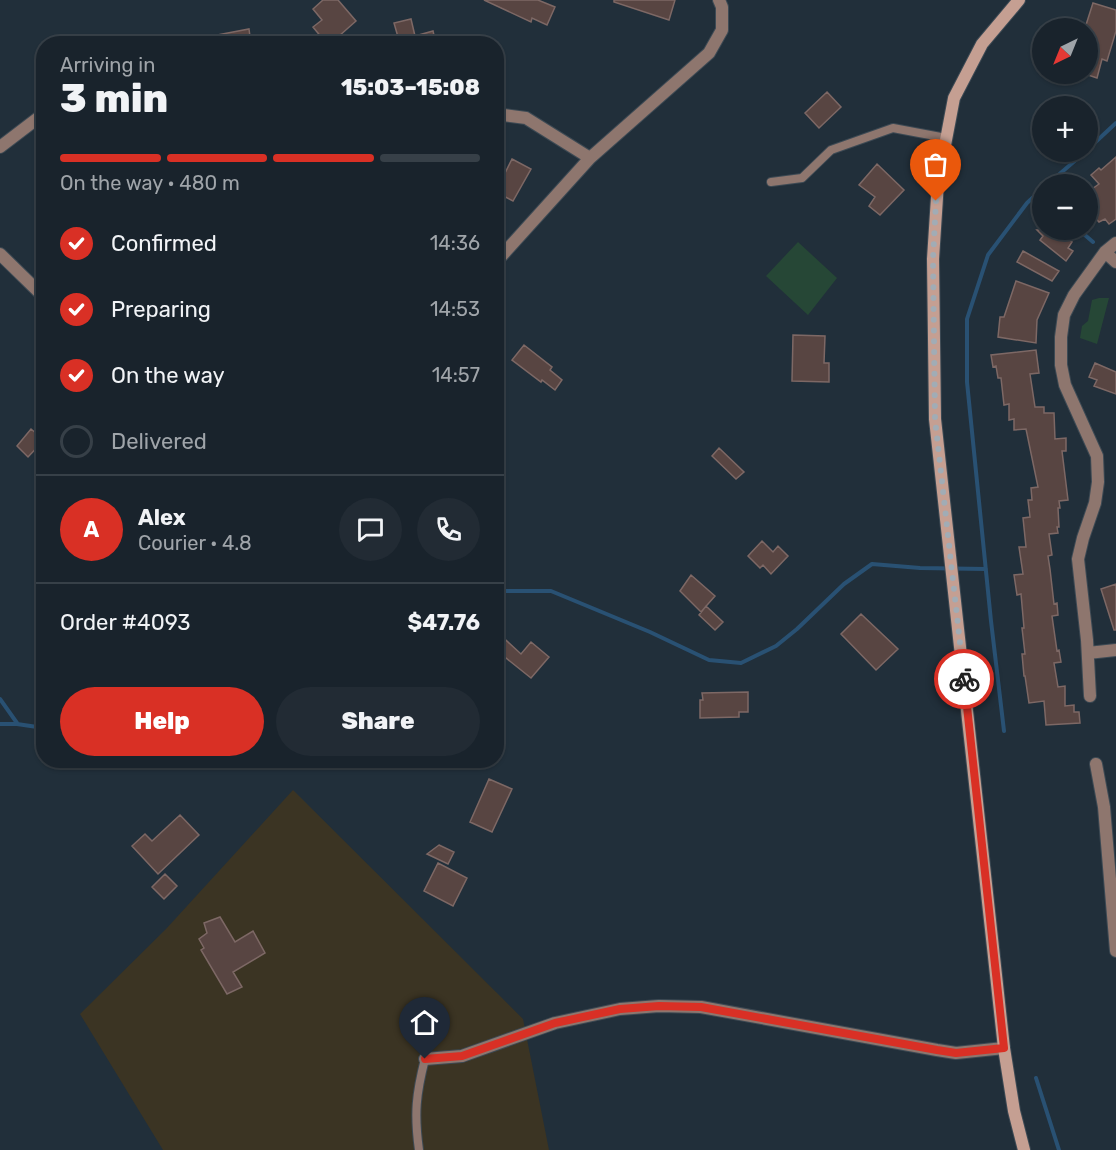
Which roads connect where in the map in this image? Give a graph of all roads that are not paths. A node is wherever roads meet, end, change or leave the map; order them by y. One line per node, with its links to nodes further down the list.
1 (719, 0): 7 (street)
2 (1019, 0): 5 (street)
3 (504, 115): 7 (street)
4 (36, 120): 6 (street)
5 (946, 138): 8 (lane); 21 (street)
6 (0, 147)
7 (590, 158): 11 (street)
8 (771, 182)
9 (1116, 243): 10 (street)
10 (1105, 252): 13 (street); 16 (street)
11 (504, 253)
12 (0, 254): 14 (street)
13 (1116, 262)
14 (36, 289)
15 (1116, 650): 16 (street)
16 (1088, 653): 17 (street)
17 (1089, 696)
18 (1096, 764): 19 (street)
19 (1110, 806): 20 (street)
20 (1116, 951)
21 (1004, 1048): 22 (street); 24 (street)
22 (425, 1059): 23 (lane)
23 (419, 1150)
24 (1024, 1150)

